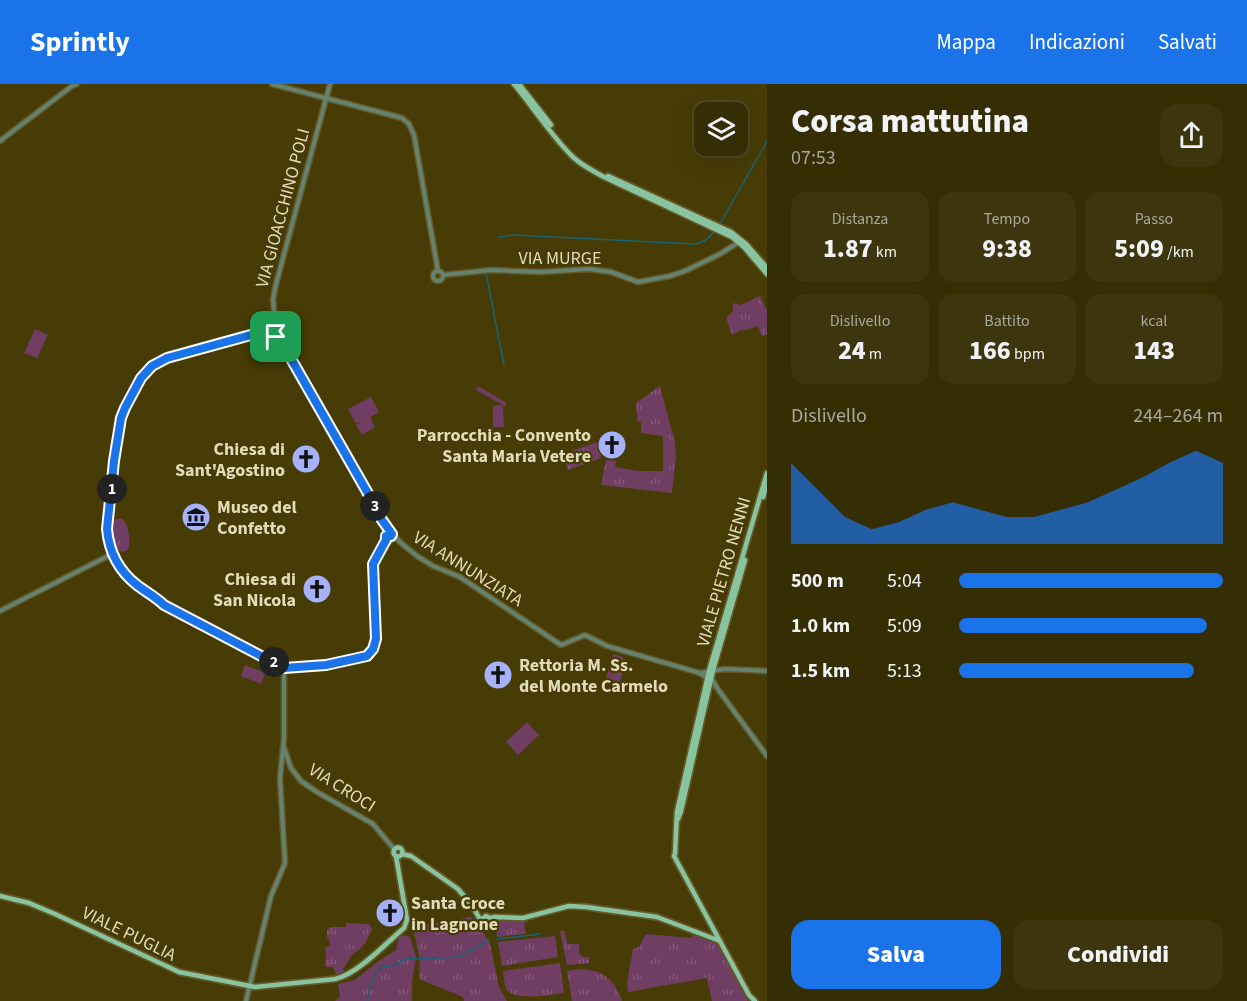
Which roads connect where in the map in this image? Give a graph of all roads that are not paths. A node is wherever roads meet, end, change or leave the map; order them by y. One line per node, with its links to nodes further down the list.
1 (77, 84): 7 (street)
2 (272, 84): 6 (street)
3 (330, 84): 6 (street, VIA GIOACCHINO POLI)
4 (514, 84): 8 (main road)
5 (519, 84): 8 (main road)
6 (326, 98): 12 (street); 15 (street, VIA GIOACCHINO POLI)
7 (0, 141)
8 (714, 226): 9 (main road)
9 (721, 229): 10 (main road); 11 (main road)
10 (739, 242): 13 (main road); 14 (street, VIA MURGE)
11 (767, 268)
12 (438, 271): 14 (street); 14 (street)
13 (767, 274)
14 (443, 275)
15 (276, 337): 18 (street, VIA ANNUNZIATA); 19 (street)
16 (767, 473): 22 (main road, VIALE PIETRO NENNI)
17 (767, 484): 22 (main road, VIALE PIETRO NENNI)
18 (391, 533): 21 (street); 24 (street, VIA ANNUNZIATA)
19 (112, 554): 20 (street); 21 (street)
20 (0, 611)
21 (284, 668): 26 (street)
22 (711, 670): 23 (street); 24 (street); 25 (main road, VIALE PIETRO NENNI)
23 (767, 671)
24 (700, 673): 25 (street)
25 (710, 678): 27 (street); 32 (main road, VIALE PIETRO NENNI)
26 (284, 744): 28 (street, VIA CROCI); 33 (street)
27 (767, 756)
28 (398, 854): 31 (main road); 33 (main road, VIALE PUGLIA)
29 (0, 896): 33 (main road, VIALE PUGLIA)
30 (491, 918): 31 (main road); 31 (main road); 32 (main road)
31 (483, 919)
32 (720, 941): 35 (main road)
33 (249, 986): 34 (street)
34 (246, 1001)
35 (755, 1001)

